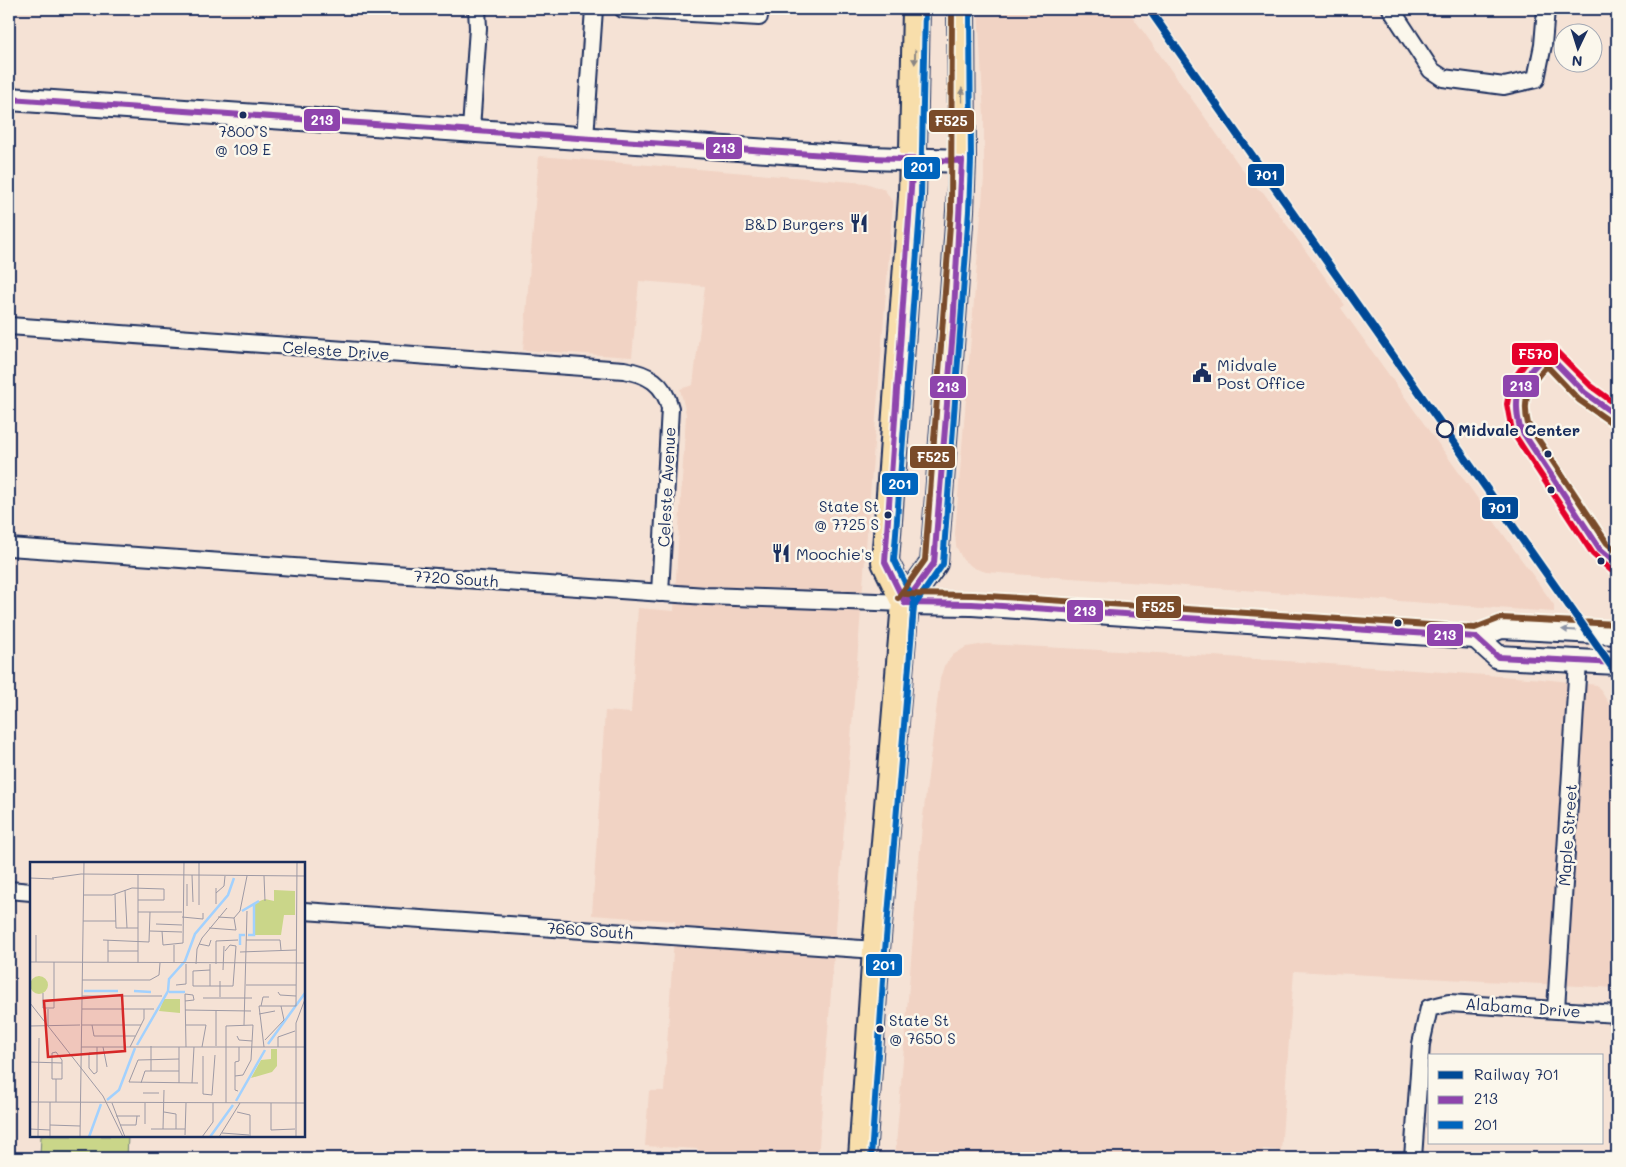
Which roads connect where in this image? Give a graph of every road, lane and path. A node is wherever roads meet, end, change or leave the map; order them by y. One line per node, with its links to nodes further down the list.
1 (477, 9): 10 (street)
2 (594, 9): 11 (street)
3 (623, 9): 8 (street)
4 (916, 9): 12 (main road, one-way to 12)
5 (960, 9): 13 (main road, one-way to 5)
6 (1391, 9): 7 (street)
7 (1546, 9)
8 (759, 13)
9 (9, 99): 10 (main road)
10 (471, 129): 11 (main road)
11 (585, 138): 12 (main road)
12 (913, 160): 13 (main road); 18 (main road)
13 (962, 161): 18 (main road)
14 (9, 326): 15 (street, Celeste Drive)
15 (660, 385): 17 (street, Celeste Avenue)
16 (9, 547): 17 (street, 7720 South)
17 (660, 593): 18 (street, 7720 South)
18 (905, 603): 20 (main road); 26 (main road)
19 (1617, 633): 20 (main road, one-way to 20)
20 (1476, 637): 21 (main road)
21 (1578, 662): 22 (main road); 27 (street, Maple Street)
22 (1617, 663)
23 (9, 890): 24 (street)
24 (30, 892)
25 (305, 911): 26 (street, 7660 South)
26 (876, 950): 29 (main road)
27 (1556, 1009): 28 (street, Alabama Drive); 30 (street, Alabama Drive)
28 (1617, 1014)
29 (862, 1158)
30 (1413, 1158)

